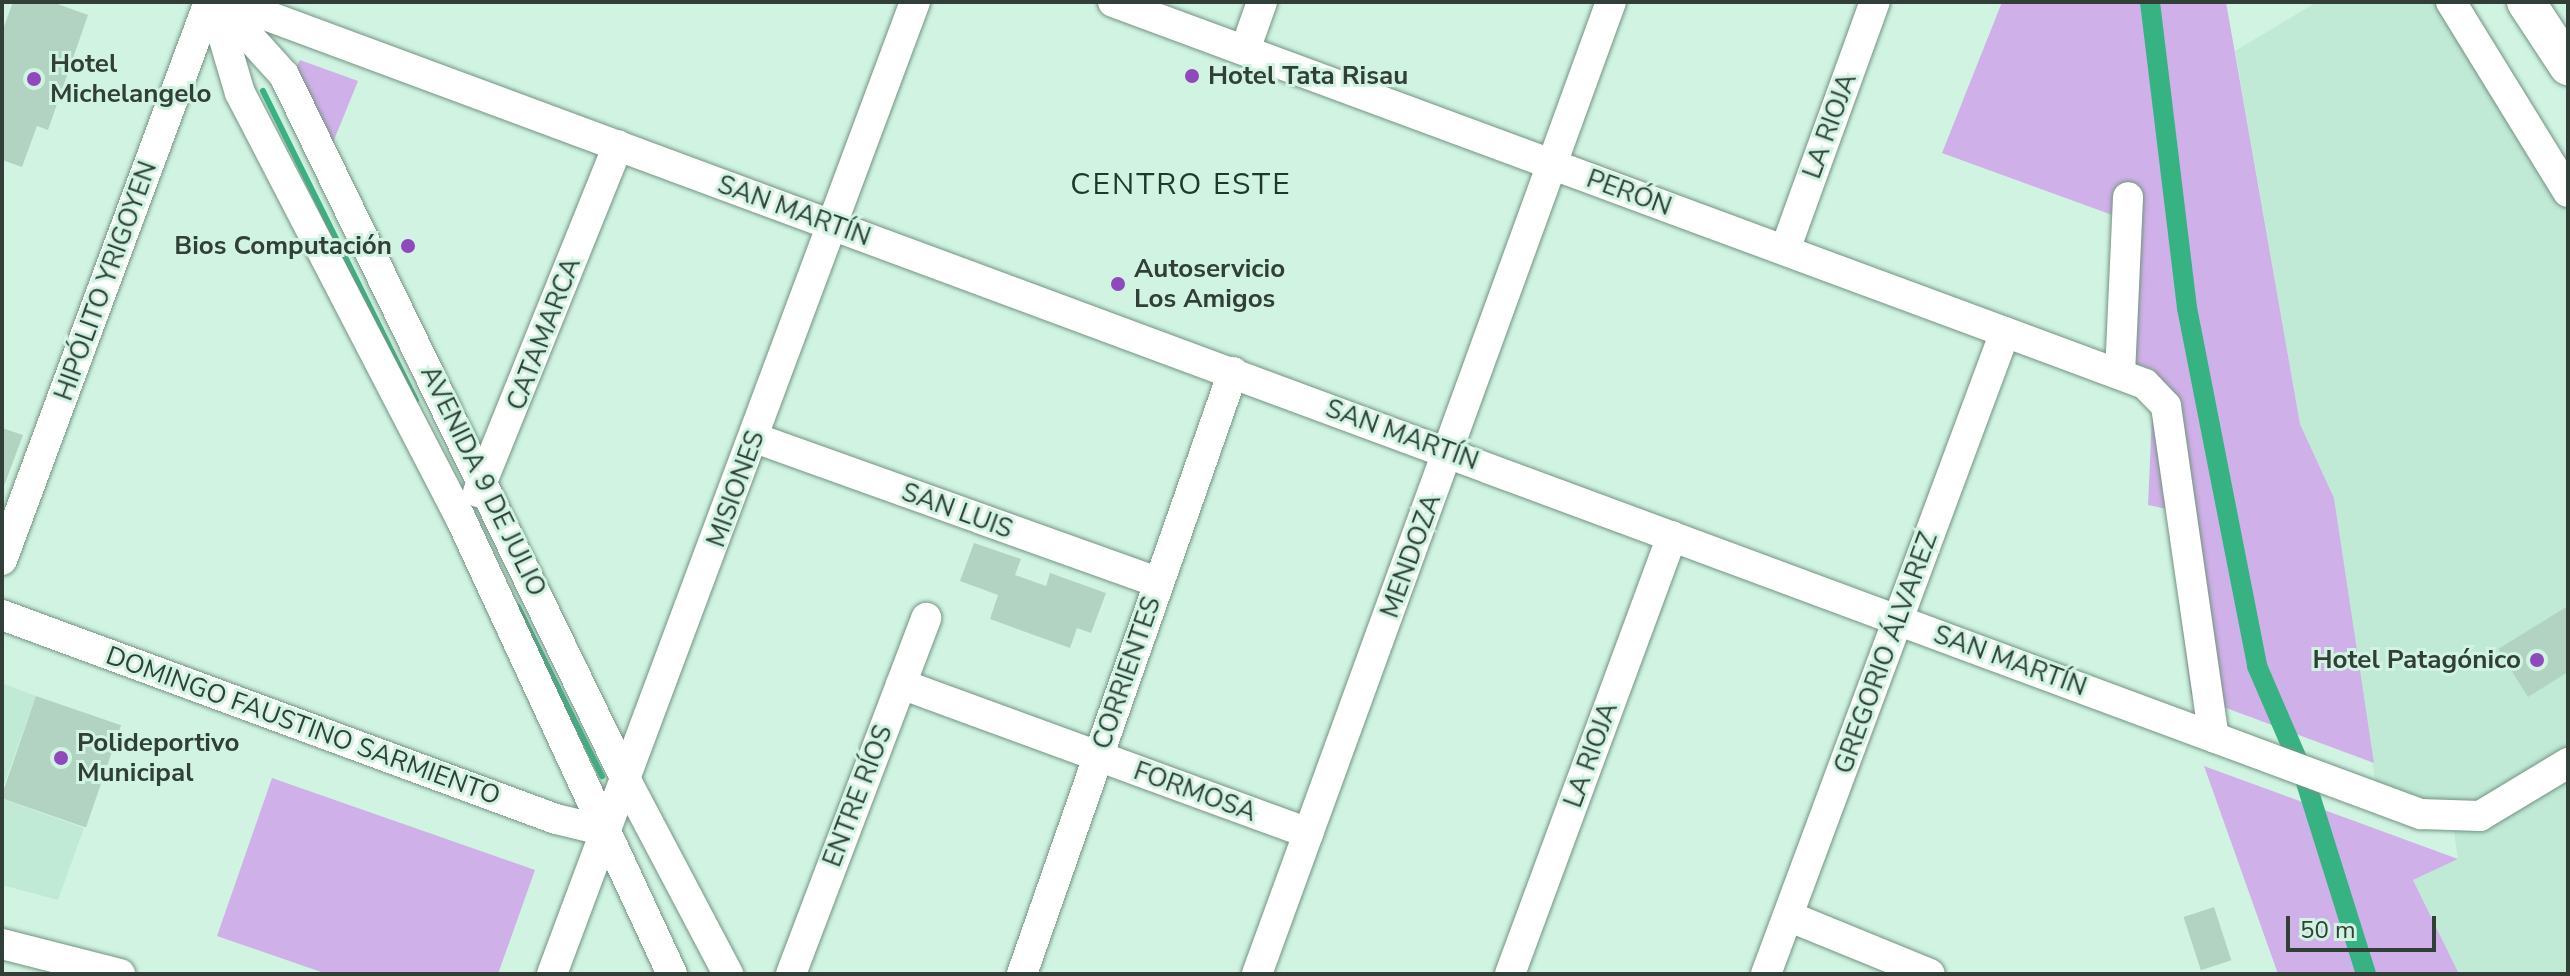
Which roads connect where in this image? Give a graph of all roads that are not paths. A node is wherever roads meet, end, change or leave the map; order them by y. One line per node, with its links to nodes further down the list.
1 (214, 2): 23 (street, AVENIDA 9 DE JULIO); 24 (street, AVENIDA 9 DE JULIO); 26 (street, HIPÓLITO YRIGOYEN)
2 (230, 2): 12 (street, SAN MARTÍN)
3 (915, 2): 16 (street, MISIONES)
4 (1113, 2): 10 (street, PERÓN)
5 (1262, 2): 10 (street)
6 (1611, 2): 13 (street, MENDOZA)
7 (1875, 2): 17 (street, LA RIOJA)
8 (2451, 2): 14 (street)
9 (2526, 2): 11 (main road)
10 (1245, 50): 13 (street, PERÓN)
11 (2568, 66)
12 (618, 145): 16 (street, SAN MARTÍN); 23 (street, CATAMARCA)
13 (1551, 164): 17 (street, PERÓN); 22 (street, MENDOZA)
14 (2568, 192)
15 (2128, 197): 20 (street)
16 (833, 225): 19 (street, SAN MARTÍN); 21 (street, MISIONES)
17 (1785, 250): 18 (street, PERÓN)
18 (2005, 332): 20 (street, PERÓN); 30 (street, GREGORIO ÁLVAREZ)
19 (1233, 372): 22 (street, SAN MARTÍN); 27 (street, CORRIENTES)
20 (2133, 379): 32 (street)
21 (755, 438): 27 (street, SAN LUIS); 35 (street, MISIONES)
22 (1449, 452): 25 (street, SAN MARTÍN); 37 (street, MENDOZA)
23 (485, 482): 24 (street, CATAMARCA); 35 (street, AVENIDA 9 DE JULIO)
24 (460, 517): 36 (street, AVENIDA 9 DE JULIO)
25 (1672, 536): 30 (street, SAN MARTÍN); 47 (street, LA RIOJA)
26 (2, 560)
27 (1159, 583): 33 (street, CORRIENTES)
28 (2, 615): 36 (street, DOMINGO FAUSTINO SARMIENTO)
29 (926, 618): 31 (street, ENTRE RÍOS)
30 (1898, 620): 32 (street, SAN MARTÍN); 38 (street, GREGORIO ÁLVAREZ)
31 (901, 684): 33 (street, FORMOSA); 44 (street, ENTRE RÍOS)
32 (2214, 738): 34 (street, SAN MARTÍN)
33 (1098, 757): 37 (street, FORMOSA); 45 (street, CORRIENTES)
34 (2568, 763)
35 (628, 784): 36 (street, MISIONES); 43 (street, AVENIDA 9 DE JULIO)
36 (606, 831): 41 (street, MISIONES); 42 (street, AVENIDA 9 DE JULIO)
37 (1309, 833): 46 (street, MENDOZA)
38 (1788, 916): 48 (street, GREGORIO ÁLVAREZ); 49 (street)
39 (2, 944): 40 (street)
40 (120, 974)
41 (552, 974)
42 (672, 974)
43 (728, 974)
44 (791, 974)
45 (1022, 974)
46 (1257, 974)
47 (1510, 974)
48 (1766, 974)
49 (1930, 974)

